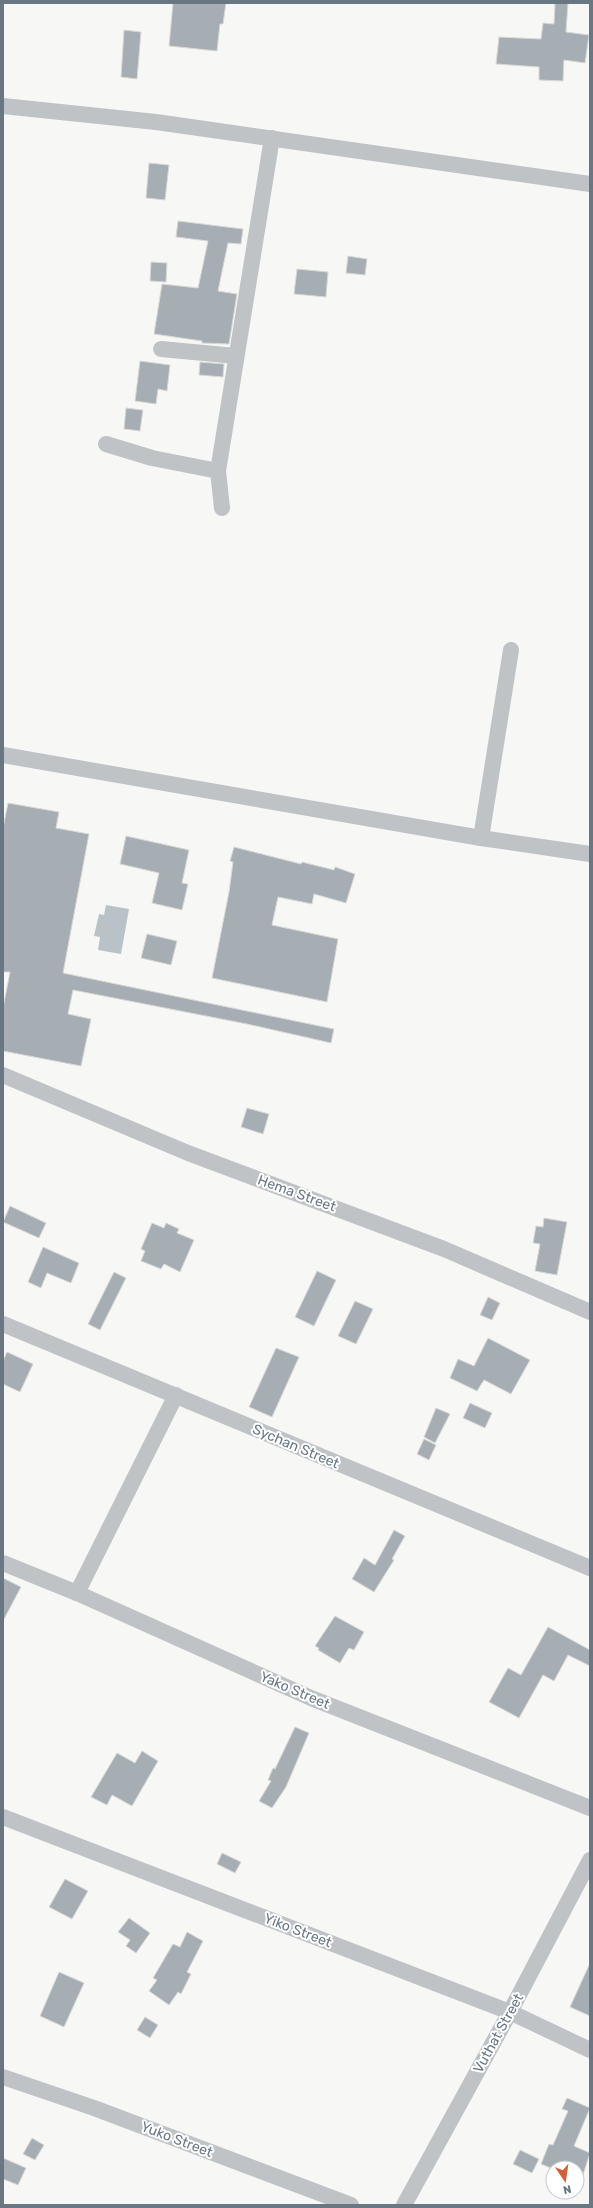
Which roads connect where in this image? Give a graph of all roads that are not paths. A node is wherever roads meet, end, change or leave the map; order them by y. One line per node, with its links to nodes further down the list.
1 (3, 106): 2 (street)
2 (272, 138): 3 (street); 5 (street)
3 (590, 184)
4 (161, 349): 5 (street)
5 (236, 356): 7 (street)
6 (106, 444): 7 (street)
7 (218, 471): 8 (street)
8 (222, 508)
9 (511, 650): 11 (street)
10 (3, 754): 11 (street)
11 (481, 838): 12 (street)
12 (590, 854)
13 (3, 1075): 14 (street, Hema Street)
14 (590, 1312)
15 (3, 1324): 16 (street, Sychan Street)
16 (176, 1396): 18 (street, Sychan Street); 19 (street)
17 (3, 1564): 19 (street, Yako Street)
18 (590, 1568)
19 (77, 1593): 20 (street, Yako Street)
20 (590, 1808)
21 (3, 1817): 23 (street, Yiko Street)
22 (590, 1860): 23 (street, Vuthat Street)
23 (510, 2012): 24 (street, Yiko Street); 27 (street, Vuthat Street)
24 (590, 2050)
25 (3, 2077): 26 (street, Yuko Street)
26 (351, 2205)
27 (404, 2205)

